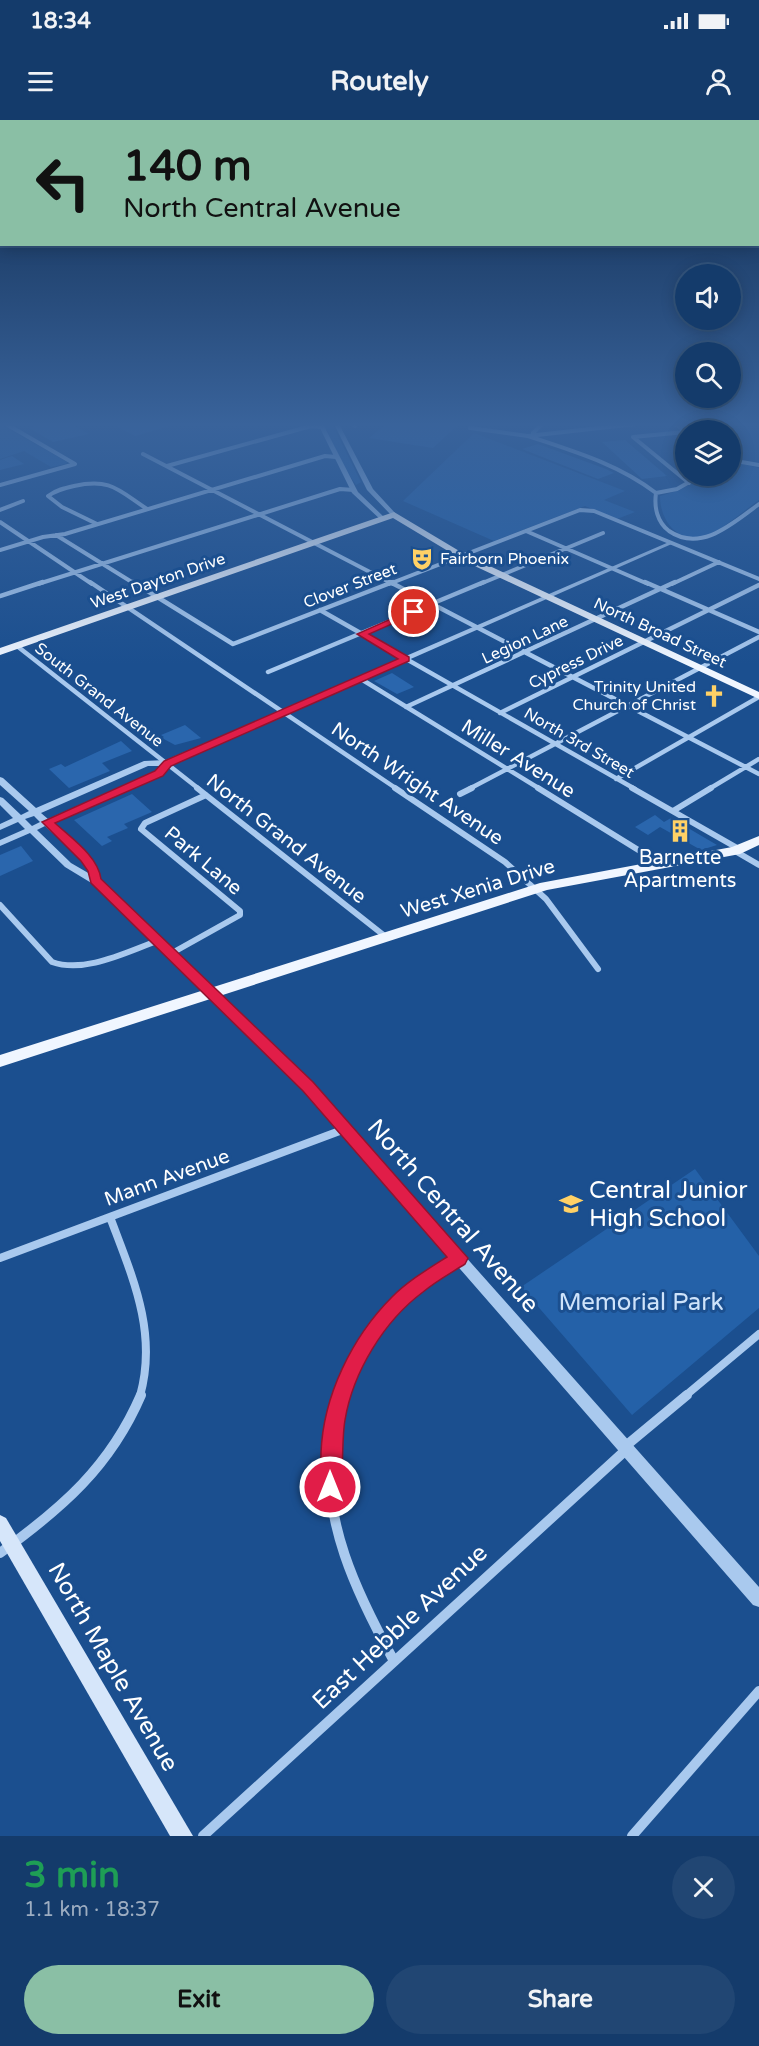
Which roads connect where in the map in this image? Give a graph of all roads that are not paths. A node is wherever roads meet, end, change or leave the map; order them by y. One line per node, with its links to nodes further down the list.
1 (15, 504): 13 (street)
2 (59, 504): 18 (street)
3 (140, 504): 12 (street)
4 (164, 504): 12 (street)
5 (238, 504): 15 (street)
6 (293, 504): 15 (street)
7 (366, 504): 16 (street)
8 (371, 504): 14 (street)
9 (383, 504): 14 (street)
10 (656, 504): 11 (street)
11 (759, 505)
12 (147, 509): 18 (street)
13 (0, 510)
14 (391, 512): 16 (main road, West Dayton Drive); 27 (main road)
15 (259, 515): 23 (street); 29 (street)
16 (383, 519): 23 (main road, West Dayton Drive); 27 (main road)
17 (0, 522): 22 (street, North Wright Avenue)
18 (97, 524): 21 (street)
19 (526, 531): 24 (street, Clover Street); 25 (street); 27 (street, Clover Street)
20 (603, 533): 25 (street)
21 (56, 535): 22 (street); 29 (street)
22 (29, 541): 26 (street); 31 (street, North Wright Avenue)
23 (313, 543): 34 (street); 38 (main road, West Dayton Drive)
24 (671, 543): 28 (street); 30 (street)
25 (566, 548): 30 (street); 32 (street)
26 (0, 550)
27 (462, 555): 32 (main road, North Broad Street); 34 (street, Clover Street)
28 (719, 562): 33 (street); 36 (street, Legion Lane)
29 (102, 565): 31 (street); 38 (street)
30 (613, 568): 36 (street); 39 (street)
31 (75, 572): 37 (street); 41 (street, North Wright Avenue)
32 (501, 574): 39 (main road, North Broad Street); 40 (street)
33 (759, 579)
34 (390, 583): 40 (street); 42 (street, Clover Street)
35 (759, 585): 43 (street, Cypress Drive)
36 (662, 590): 43 (street); 44 (street, Legion Lane)
37 (0, 596)
38 (158, 597): 41 (main road, West Dayton Drive); 42 (street, Clover Street)
39 (549, 597): 44 (main road, North Broad Street); 45 (street)
40 (432, 604): 45 (street); 47 (street)
41 (128, 608): 50 (main road, West Dayton Drive); 62 (street, North Wright Avenue)
42 (320, 610): 47 (street, North 3rd Street)
43 (708, 610): 46 (street); 49 (street, Cypress Drive)
44 (597, 620): 49 (main road, North Broad Street); 52 (street, Legion Lane)
45 (477, 628): 52 (street); 53 (street)
46 (759, 632)
47 (361, 634): 53 (street, North 3rd Street); 55 (street)
48 (759, 637): 54 (street)
49 (644, 642): 54 (main road, North Broad Street); 56 (street, Cypress Drive)
50 (17, 646): 51 (main road, West Dayton Drive); 67 (street, South Grand Avenue)
51 (0, 652)
52 (526, 653): 56 (street); 58 (street, Legion Lane)
53 (406, 659): 57 (street); 58 (street, North 3rd Street)
54 (700, 668): 59 (main road, North Broad Street); 61 (street)
55 (268, 672)
56 (573, 677): 61 (street); 63 (street, Cypress Drive)
57 (361, 679): 60 (street, Miller Avenue); 62 (street)
58 (452, 686): 60 (street, Legion Lane); 63 (street, North 3rd Street)
59 (759, 697): 64 (street)
60 (405, 706): 69 (street, Miller Avenue)
61 (628, 706): 64 (street); 65 (street)
62 (284, 713): 67 (street); 88 (street, North Wright Avenue)
63 (500, 713): 65 (street, North 3rd Street)
64 (687, 737): 68 (street); 71 (street)
65 (555, 744): 69 (street); 71 (street, North 3rd Street)
66 (759, 759): 68 (street)
67 (167, 763): 74 (street, North Grand Avenue); 76 (street); 79 (street)
68 (746, 767): 70 (street); 77 (street)
69 (507, 769): 73 (street); 85 (street, Miller Avenue)
70 (759, 774)
71 (616, 779): 77 (street, North 3rd Street)
72 (0, 780): 76 (street, North Central Avenue)
73 (460, 794)
74 (206, 795): 90 (street, North Grand Avenue); 92 (street, Park Lane)
75 (0, 800): 78 (street, North Central Avenue)
76 (36, 812): 78 (street); 79 (street, North Central Avenue)
77 (673, 812): 84 (street, North 3rd Street)
78 (19, 819): 80 (street); 81 (street, North Central Avenue)
79 (48, 822): 81 (street); 87 (street, North Central Avenue)
80 (0, 827)
81 (31, 830): 83 (street); 87 (street, North Central Avenue)
82 (759, 840): 84 (main road, West Xenia Drive)
83 (0, 843)
84 (738, 850): 85 (main road, West Xenia Drive); 86 (street, North 3rd Street)
85 (661, 864): 88 (main road, West Xenia Drive)
86 (759, 865)
87 (95, 880): 91 (street, North Central Avenue)
88 (536, 889): 90 (main road, West Xenia Drive); 93 (street, North Wright Avenue)
89 (0, 905): 91 (street)
90 (387, 938): 94 (main road, West Xenia Drive)
91 (159, 940): 92 (street, North Central Avenue)
92 (172, 953): 94 (street, North Central Avenue)
93 (598, 969)
94 (212, 993): 95 (main road, West Xenia Drive); 96 (street, North Central Avenue)
95 (2, 1059)
96 (346, 1129): 97 (street, Mann Avenue); 99 (street, North Central Avenue)
97 (110, 1217): 98 (street, Mann Avenue); 103 (street)
98 (0, 1258)
99 (459, 1258): 101 (street, North Central Avenue); 105 (street)
100 (759, 1334): 101 (street, East Hebble Avenue)
101 (627, 1449): 104 (street, North Central Avenue); 105 (street, East Hebble Avenue)
102 (0, 1524): 103 (main road, North Maple Avenue)
103 (6, 1549): 107 (main road, North Maple Avenue)
104 (759, 1599)
105 (394, 1661): 108 (street, East Hebble Avenue)
106 (759, 1691): 109 (street)
107 (182, 1836)
108 (203, 1836)
109 (632, 1836)

